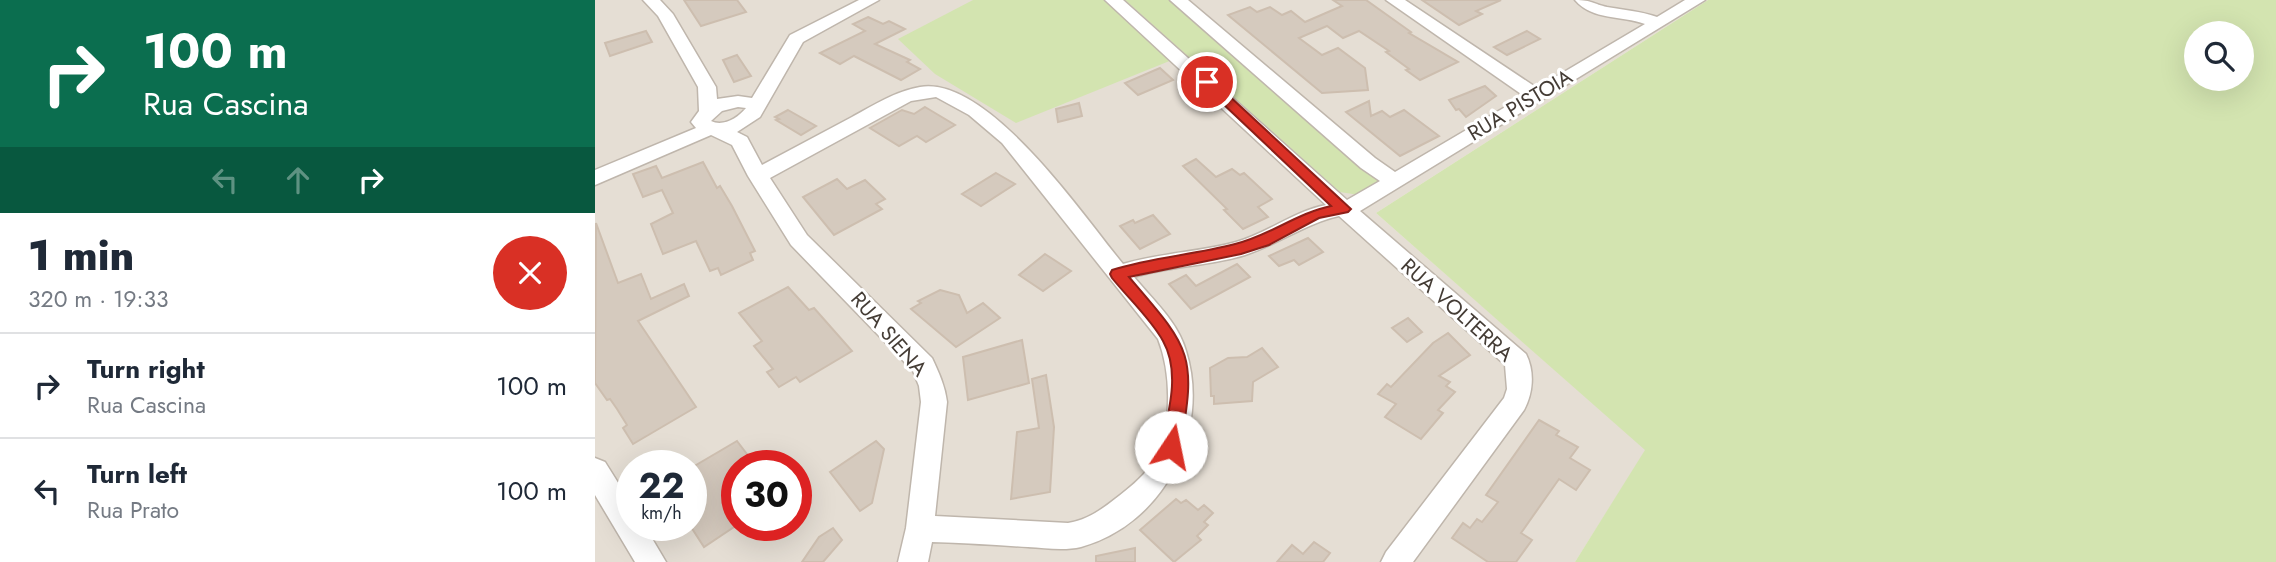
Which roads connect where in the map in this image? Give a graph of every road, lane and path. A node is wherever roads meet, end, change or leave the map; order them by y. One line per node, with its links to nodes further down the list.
1 (652, 0): 12 (street, RUA SIENA)
2 (871, 0): 11 (street)
3 (1113, 0): 19 (street, RUA VOLTERRA)
4 (1178, 0): 18 (street)
5 (1394, 0): 13 (street)
6 (1583, 0): 8 (street)
7 (1697, 0): 9 (street, RUA PISTOIA)
8 (1611, 12): 9 (street); 10 (street)
9 (1675, 13): 10 (street, RUA PISTOIA)
10 (1657, 23): 13 (street, RUA PISTOIA)
11 (770, 80): 14 (street); 15 (street)
12 (707, 87): 14 (street, RUA SIENA); 15 (street, RUA SIENA)
13 (1535, 95): 18 (street, RUA PISTOIA)
14 (734, 101): 15 (street); 15 (street, RUA SIENA)
15 (725, 124): 16 (street, RUA SIENA); 17 (street)
16 (758, 176): 20 (street); 22 (street, RUA SIENA)
17 (595, 178)
18 (1395, 182): 19 (street, RUA PISTOIA)
19 (1343, 209): 20 (street, RUA PISTOIA); 25 (street, RUA VOLTERRA)
20 (1118, 274): 22 (street)
21 (595, 470): 23 (street)
22 (920, 528): 24 (street, RUA SIENA)
23 (652, 562)
24 (913, 562)
25 (1396, 562)

